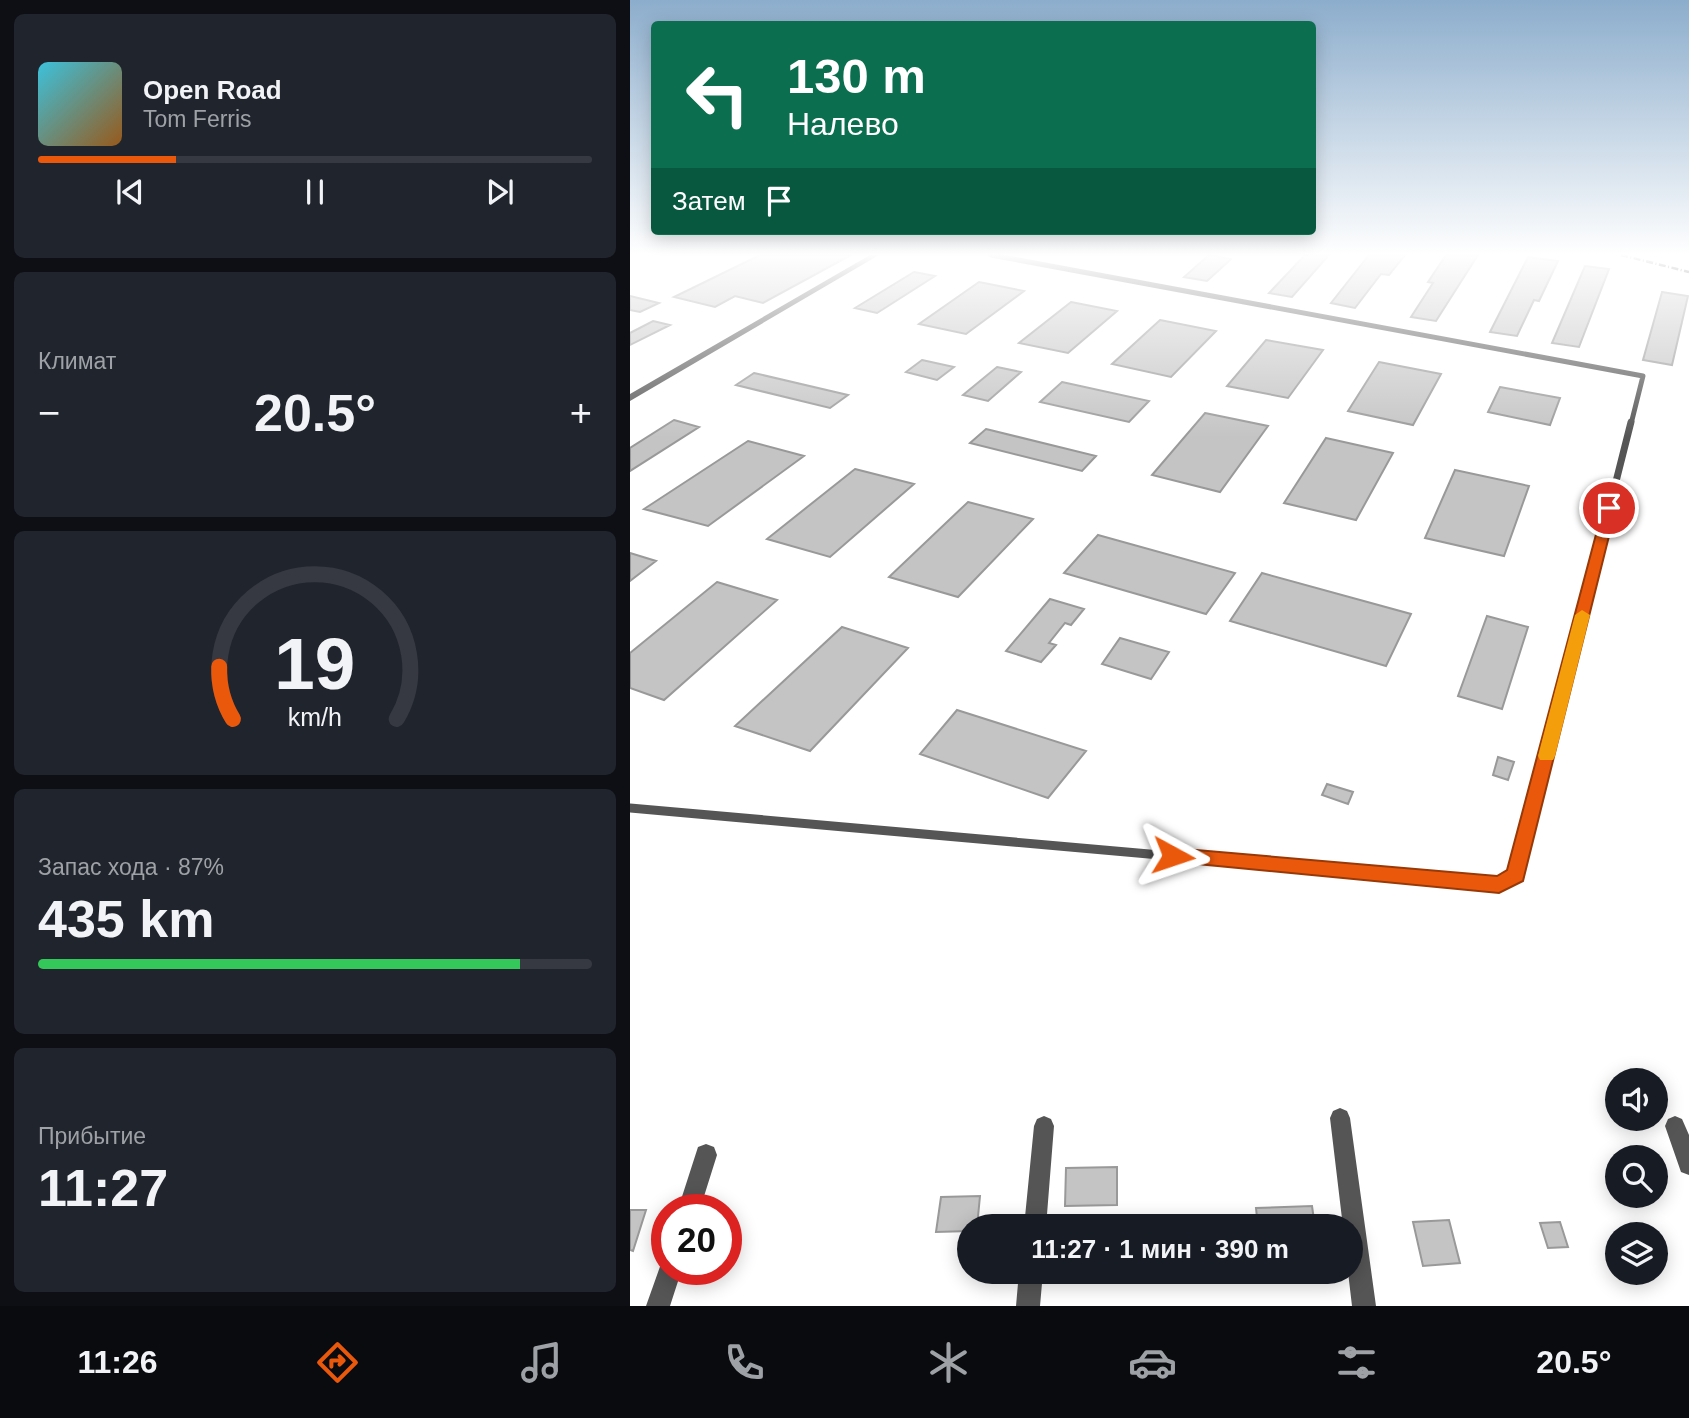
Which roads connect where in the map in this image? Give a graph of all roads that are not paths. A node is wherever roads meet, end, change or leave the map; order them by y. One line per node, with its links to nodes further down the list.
1 (771, 316): 3 (street)
2 (1320, 316): 4 (lane)
3 (630, 398)
4 (630, 808)
5 (1340, 1118): 16 (street)
6 (1044, 1126): 11 (street)
7 (1675, 1126): 9 (street)
8 (706, 1155): 10 (street)
9 (1689, 1164)
10 (694, 1194)
11 (1036, 1214)
12 (1030, 1284): 15 (street)
13 (665, 1285): 14 (street)
14 (658, 1306)
15 (1028, 1306)
16 (1364, 1306)

